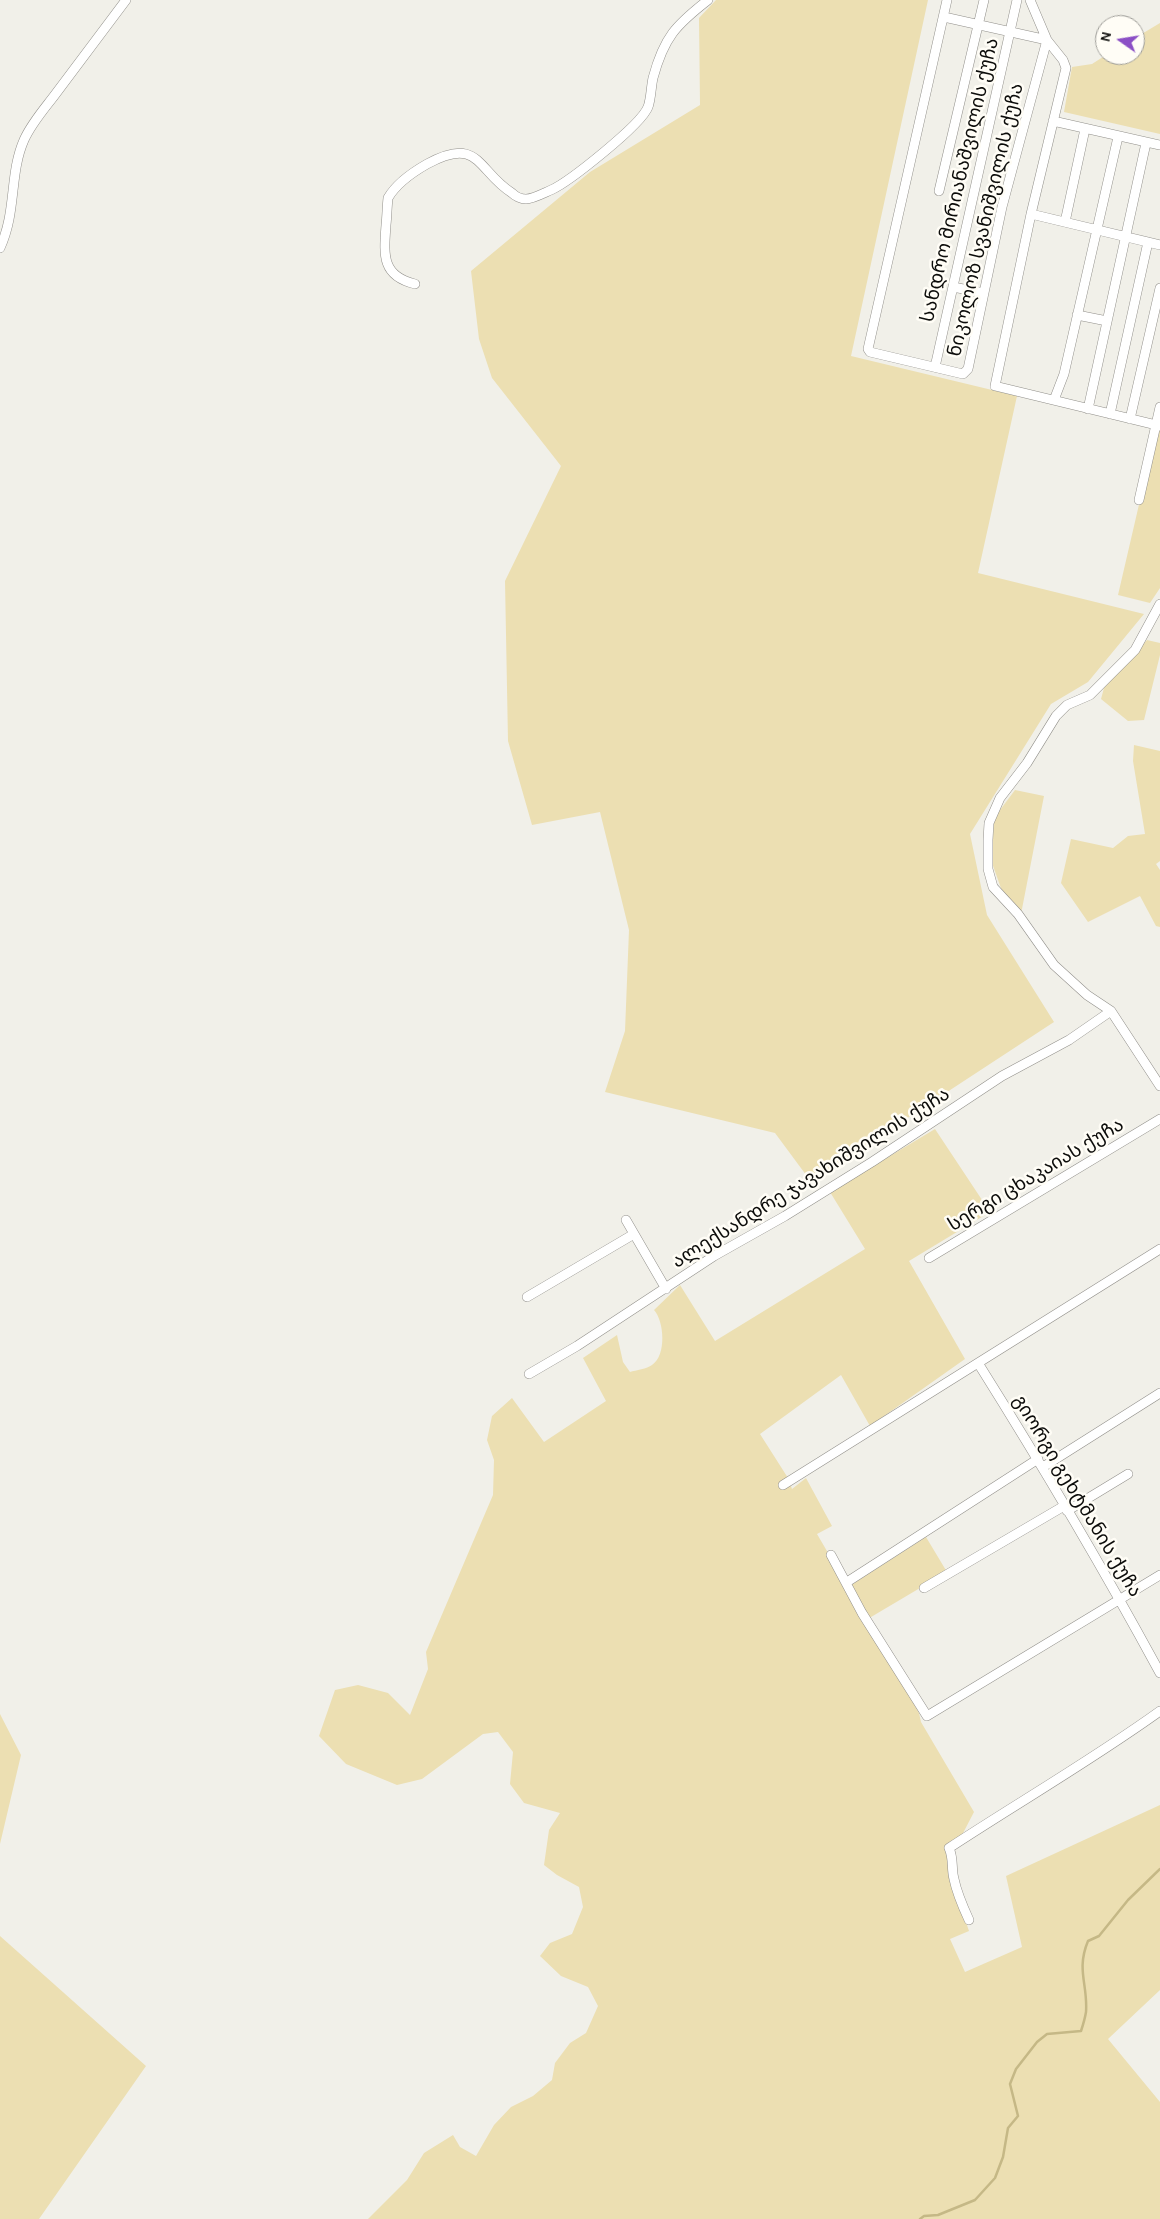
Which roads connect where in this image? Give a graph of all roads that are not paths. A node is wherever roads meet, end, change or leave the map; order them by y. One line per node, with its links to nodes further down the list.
1 (126, 0): 23 (street)
2 (708, 0): 24 (street)
3 (947, 0): 7 (street)
4 (984, 0): 8 (street)
5 (1017, 0): 9 (street, სანდრო მირიანაშვილის ქუჩა)
6 (1030, 0): 10 (street)
7 (944, 17): 8 (street); 30 (street, ნიკოლოზ სვანიშვილის ქუჩა)
8 (977, 25): 9 (street); 16 (street)
9 (1010, 32): 10 (street); 25 (street, სანდრო მირიანაშვილის ქუჩა)
10 (1046, 40): 11 (street); 27 (street, ნიკოლოზ სვანიშვილის ქუჩა)
11 (1053, 121): 12 (street); 17 (street)
12 (1085, 129): 13 (street); 18 (street)
13 (1118, 137): 14 (street); 19 (street)
14 (1146, 143): 15 (street); 20 (street)
15 (1160, 145)
16 (939, 191)
17 (1031, 214): 18 (street); 31 (street)
18 (1065, 222): 19 (street)
19 (1097, 230): 20 (street); 28 (street)
20 (1126, 237): 21 (street); 29 (street)
21 (1148, 242): 22 (street); 34 (street)
22 (1160, 245)
23 (0, 248)
24 (414, 284)
25 (953, 287): 27 (street); 30 (street, სანდრო მირიანაშვილის ქუჩა)
26 (1160, 288): 35 (street)
27 (984, 294): 30 (street, ნიკოლოზ სვანიშვილის ქუჩა)
28 (1077, 315): 29 (street); 31 (street)
29 (1107, 321): 33 (street)
30 (935, 367)
31 (1054, 400): 33 (street)
32 (1160, 407): 36 (street)
33 (1088, 409): 34 (street)
34 (1110, 414): 35 (street)
35 (1130, 419): 36 (street)
36 (1158, 426): 37 (street)
37 (1139, 500)
38 (1160, 604): 39 (street)
39 (1111, 1011): 40 (street); 46 (street, ალექსანდრე ჯავახიშვილის ქუჩა)
40 (1160, 1086)
41 (1160, 1119): 45 (street, სერგი ცხაკაიას ქუჩა)
42 (626, 1220): 43 (street)
43 (634, 1234): 46 (street); 47 (street)
44 (1160, 1249): 48 (street)
45 (929, 1258)
46 (666, 1289): 49 (street, ალექსანდრე ჯავახიშვილის ქუჩა)
47 (527, 1297)
48 (978, 1363): 51 (street, გიორგი გეხტმანის ქუჩა); 53 (street)
49 (529, 1374)
50 (1160, 1393): 51 (street)
51 (1041, 1463): 54 (street, გიორგი გეხტმანის ქუჩა); 57 (street)
52 (1128, 1474): 54 (street)
53 (784, 1485)
54 (1066, 1508): 58 (street); 59 (street, გიორგი გეხტმანის ქუჩა)
55 (831, 1555): 57 (street)
56 (1160, 1575): 59 (street)
57 (847, 1582): 59 (street)
58 (924, 1588)
59 (1121, 1600): 60 (street, გიორგი გეხტმანის ქუჩა)
60 (1160, 1674)
61 (1160, 1711): 62 (street)
62 (969, 1920)

